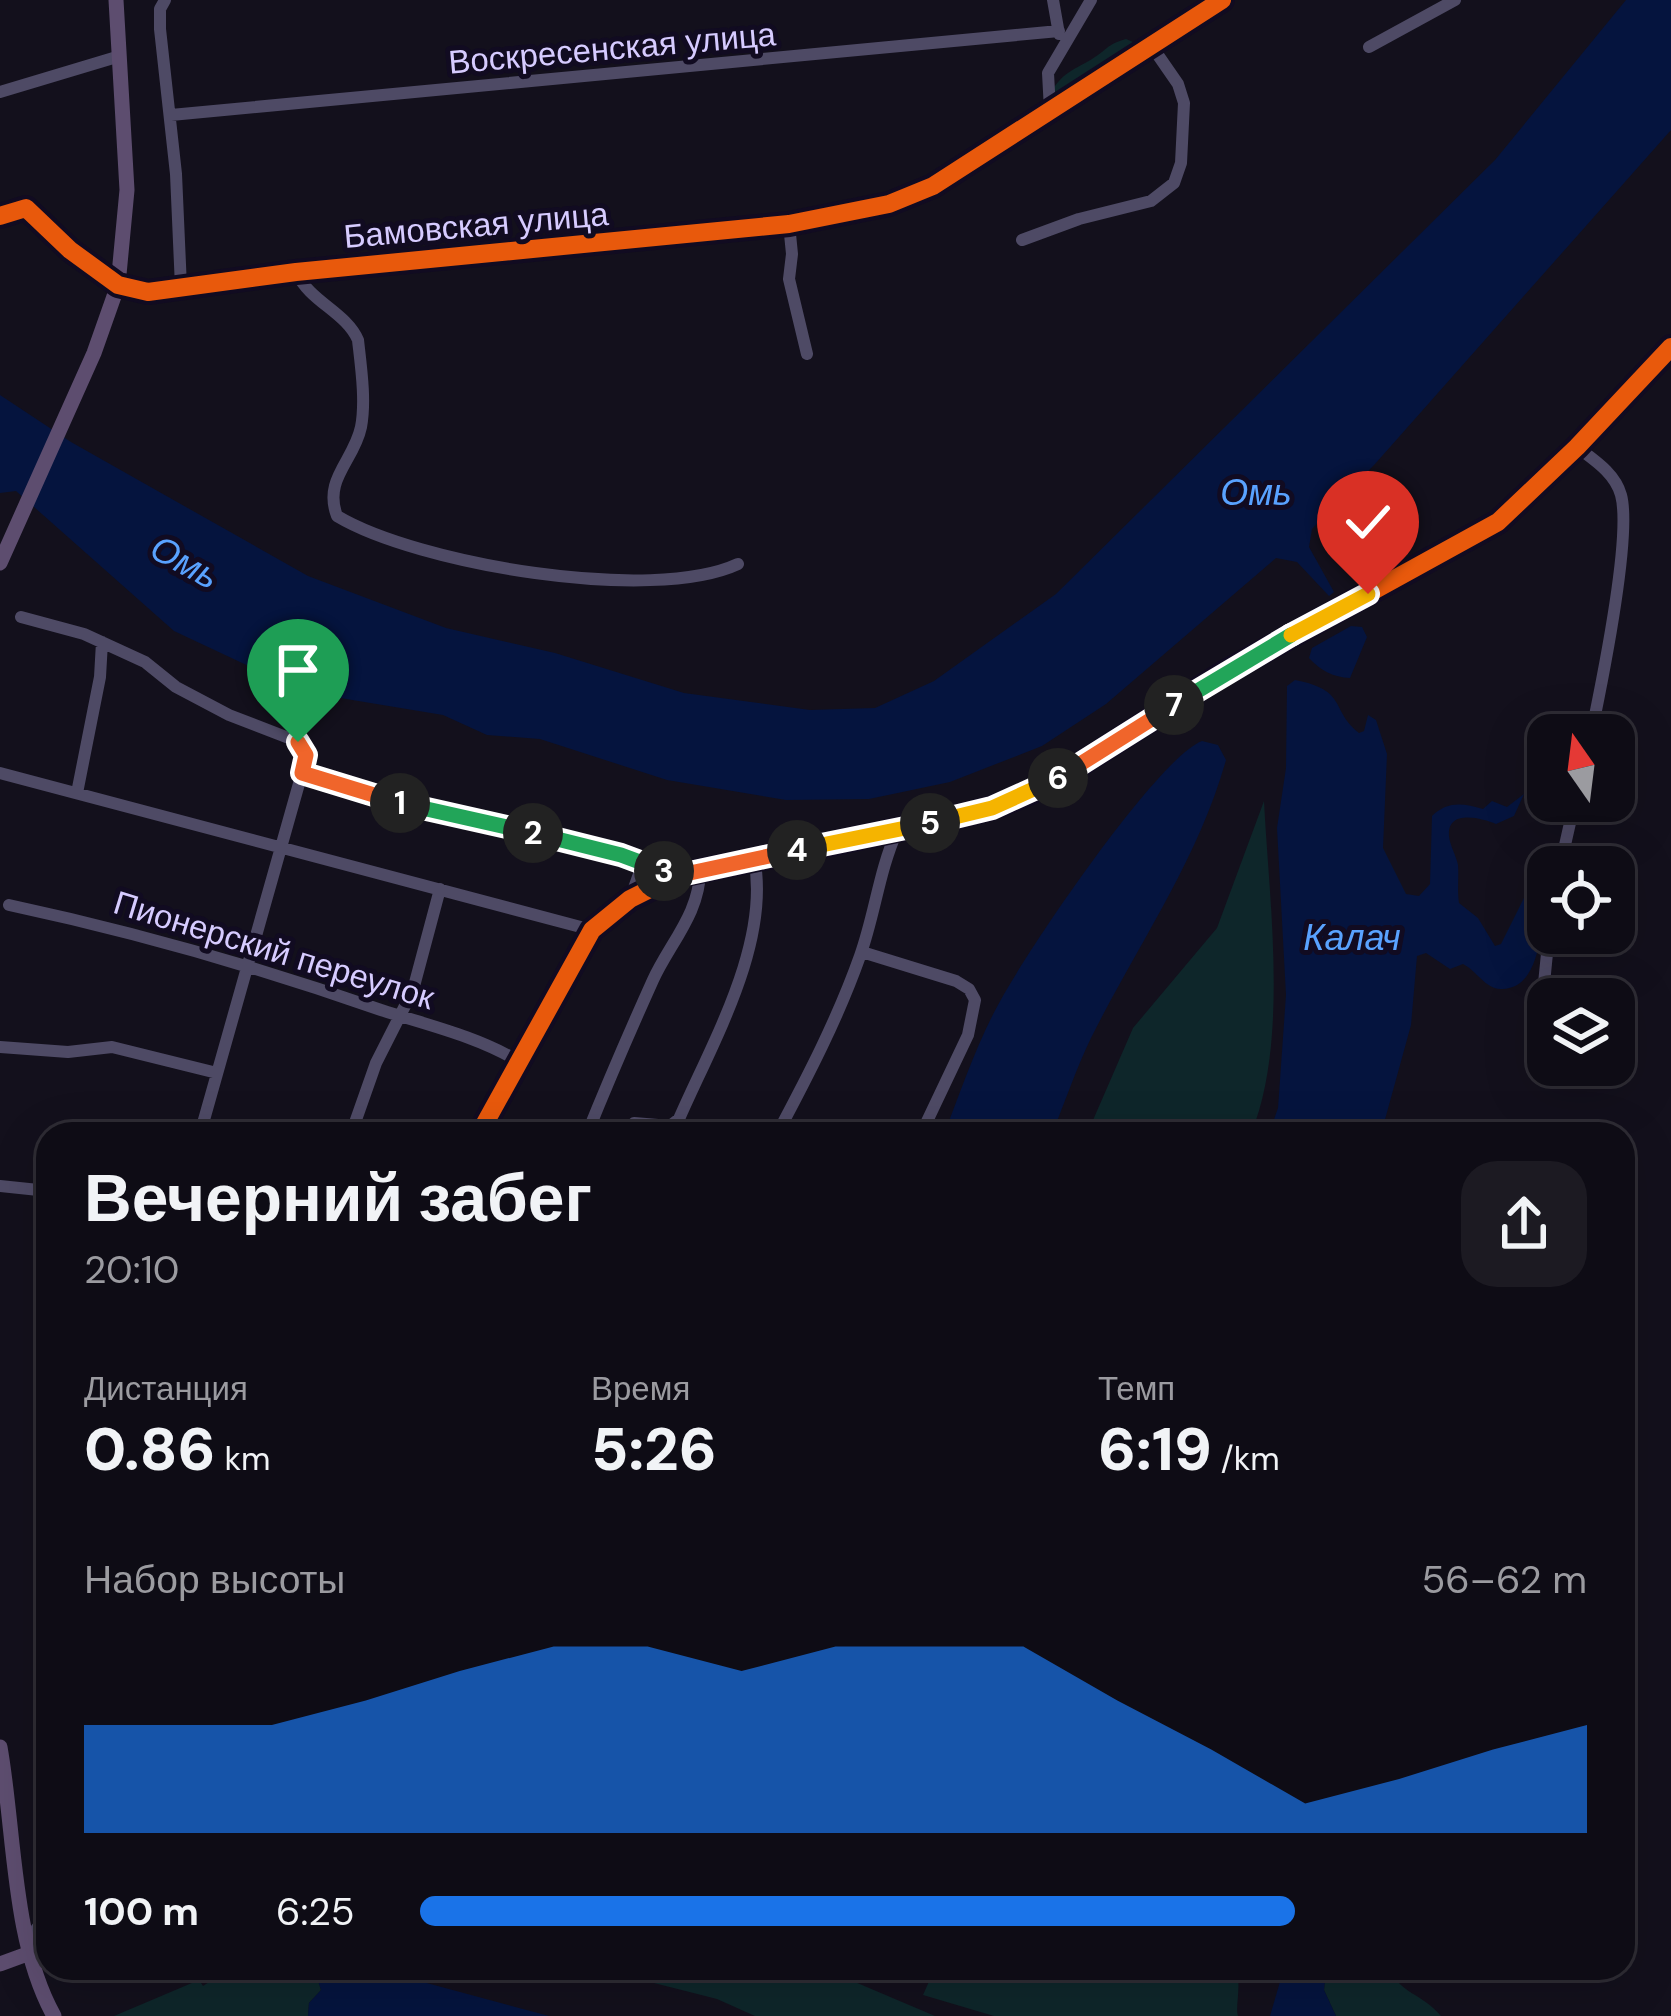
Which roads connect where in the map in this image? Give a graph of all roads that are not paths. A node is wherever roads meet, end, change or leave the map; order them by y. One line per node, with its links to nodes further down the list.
1 (116, 0): 10 (main road)
2 (165, 0): 13 (street)
3 (1052, 0): 7 (street)
4 (1091, 0): 7 (street)
5 (1222, 0): 8 (street, Бамовская улица)
6 (1455, 0): 9 (street)
7 (1060, 37): 12 (street); 13 (street, Воскресенская улица)
8 (1151, 45): 12 (street, Бамовская улица); 16 (street)
9 (1369, 47)
10 (120, 56): 11 (street); 18 (main road)
11 (0, 92)
12 (1050, 110): 15 (street, Бамовская улица)
13 (171, 115): 19 (street)
14 (0, 216): 18 (street)
15 (789, 224): 17 (street, Бамовская улица); 21 (street)
16 (1022, 240)
17 (296, 272): 19 (street, Бамовская улица); 24 (street)
18 (118, 285): 19 (street, Бамовская улица); 23 (main road)
19 (181, 287)
20 (1671, 347): 22 (street)
21 (807, 354)
22 (1577, 447): 27 (street); 31 (street)
23 (2, 558)
24 (738, 564)
25 (21, 617): 26 (street)
26 (102, 642): 29 (street); 30 (street)
27 (1595, 714)
28 (0, 773): 30 (street)
29 (302, 773): 33 (street); 35 (street)
30 (77, 793): 33 (street)
31 (897, 831): 32 (street); 36 (street)
32 (868, 836): 34 (street); 36 (street)
33 (281, 847): 39 (street); 44 (street)
34 (754, 858): 37 (street); 53 (street)
35 (643, 863): 38 (street); 40 (street)
36 (882, 864): 43 (street)
37 (700, 870): 38 (street); 52 (street)
38 (676, 876): 40 (street)
39 (440, 889): 42 (street); 45 (street)
40 (630, 899): 42 (street)
41 (9, 905): 44 (street, Пионерский переулок)
42 (592, 930): 47 (street)
43 (862, 952): 54 (street); 55 (street)
44 (248, 964): 45 (street, Пионерский переулок); 48 (street)
45 (400, 1016): 47 (street, Пионерский переулок); 50 (street)
46 (0, 1047): 48 (street)
47 (518, 1061): 51 (street)
48 (217, 1072): 49 (street)
49 (203, 1122)
50 (355, 1122)
51 (485, 1122)
52 (592, 1122)
53 (673, 1122)
54 (783, 1122)
55 (927, 1122)
56 (0, 1186): 57 (street)
57 (36, 1190)
58 (0, 1747): 60 (main road)
59 (36, 1934): 60 (street)
60 (28, 1947): 61 (main road); 62 (main road)
61 (0, 1964)
62 (36, 1974)
63 (38, 1980): 64 (main road)
64 (54, 2016)

